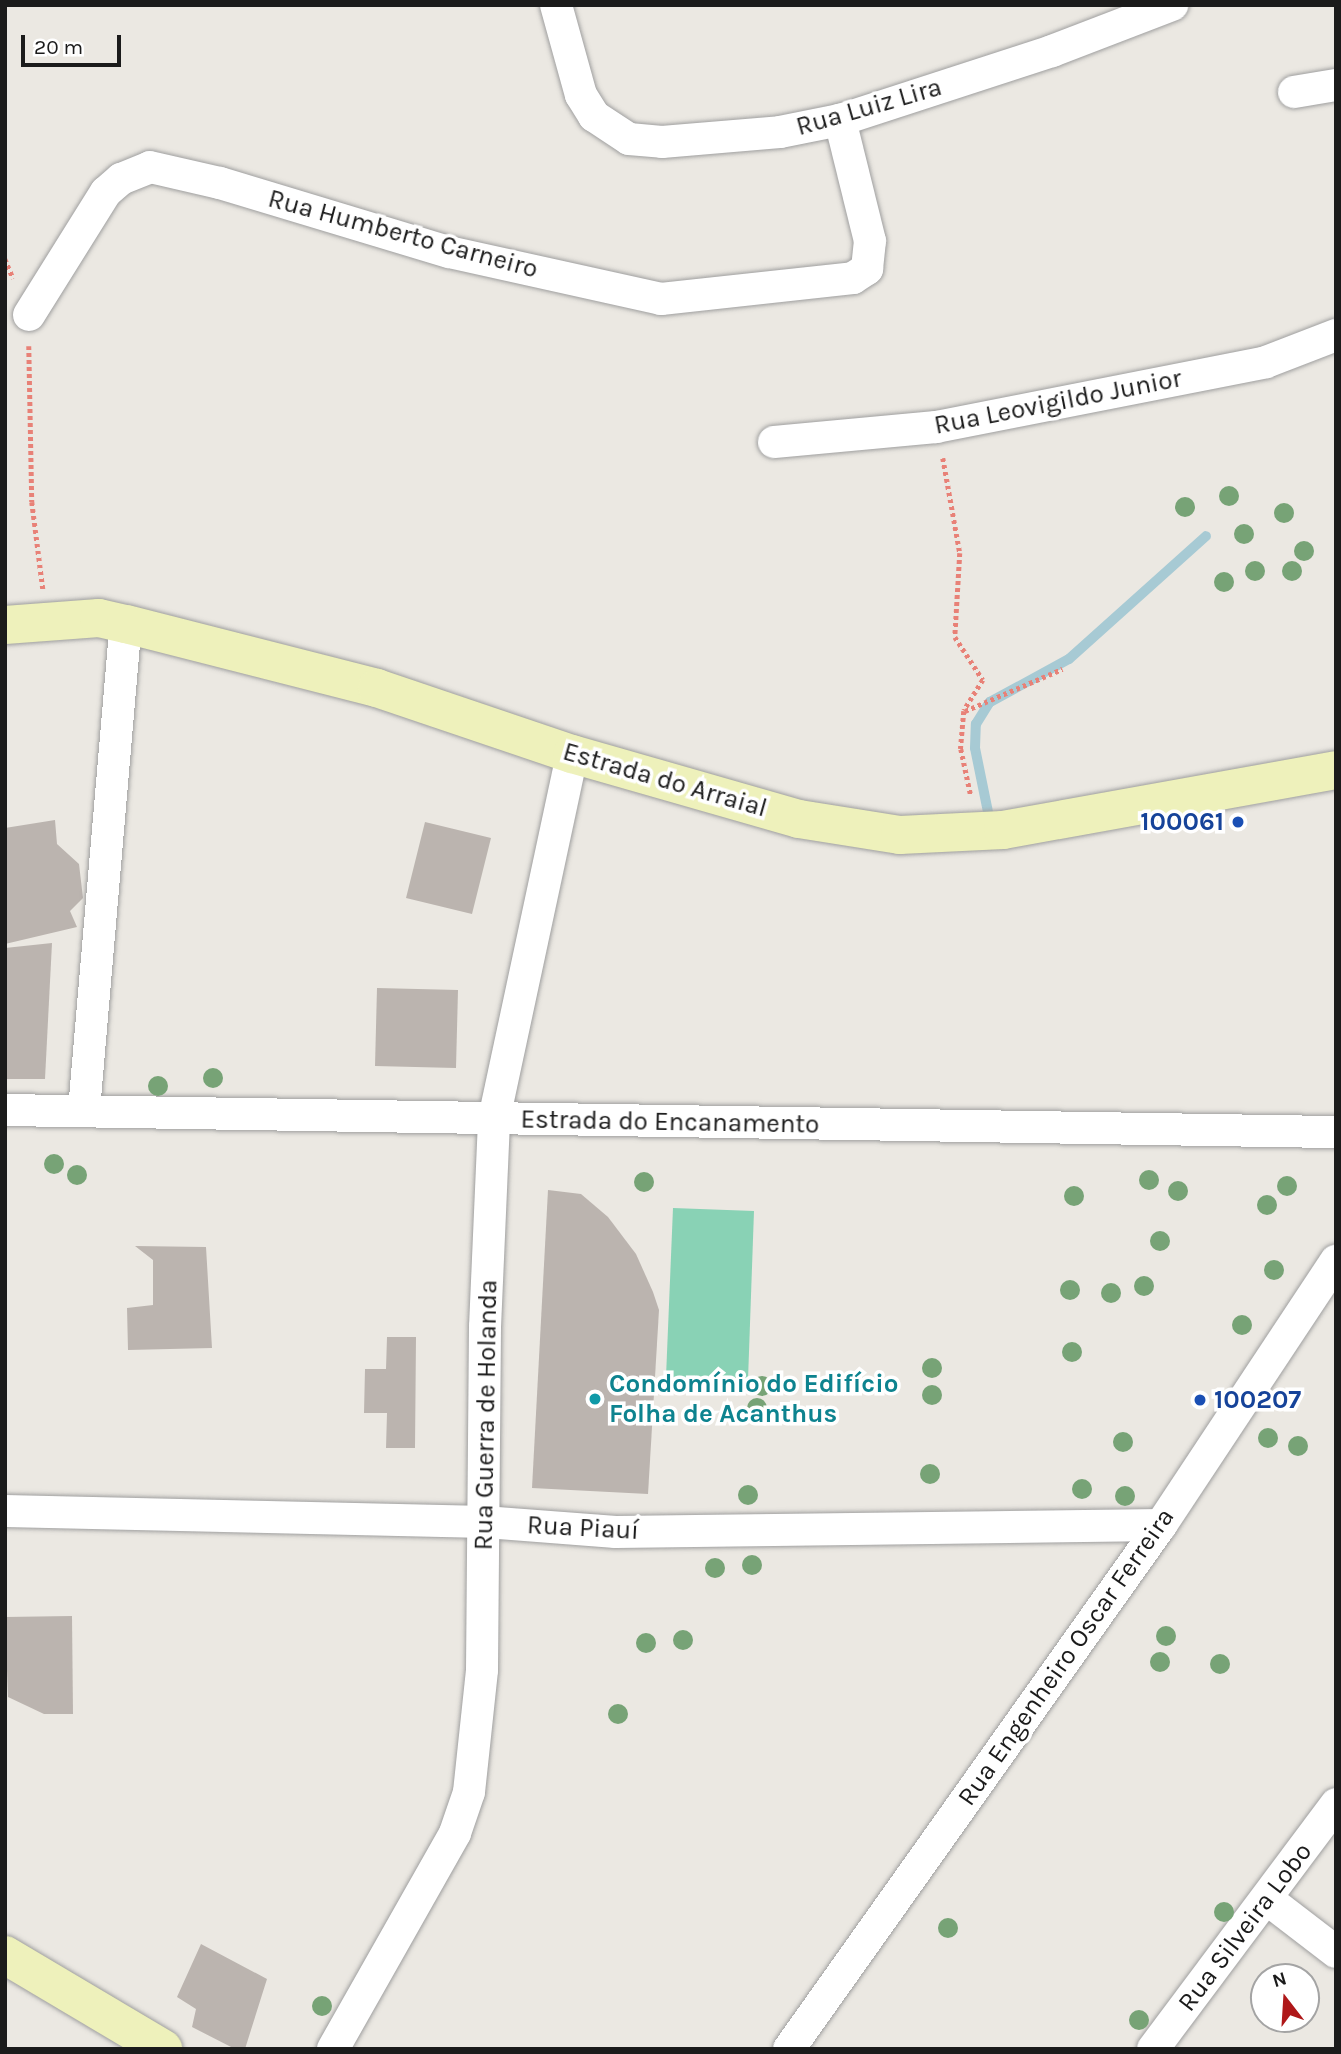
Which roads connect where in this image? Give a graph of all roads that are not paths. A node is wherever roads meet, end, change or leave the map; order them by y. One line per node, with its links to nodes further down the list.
1 (556, 5): 5 (street, Rua Luiz Lira)
2 (1172, 5): 5 (street, Rua Luiz Lira)
3 (1336, 85): 4 (street)
4 (1294, 92)
5 (840, 120): 6 (street, Rua Humberto Carneiro)
6 (29, 315)
7 (1336, 335): 8 (street, Rua Leovigildo Junior)
8 (774, 442)
9 (126, 624): 10 (main road, Estrada do Arraial); 11 (main road, Estrada do Arraial); 14 (street)
10 (5, 625)
11 (572, 754): 12 (main road, Estrada do Arraial); 15 (street, Rua Guerra de Holanda)
12 (1336, 770)
13 (5, 1110): 14 (street, Estrada do Encanamento)
14 (84, 1110): 15 (street, Estrada do Encanamento)
15 (494, 1119): 16 (street, Estrada do Encanamento); 19 (street, Rua Guerra de Holanda)
16 (1336, 1132)
17 (1336, 1261): 20 (street, Rua Engenheiro Oscar Ferreira)
18 (5, 1511): 19 (street, Rua Piauí)
19 (486, 1522): 20 (street, Rua Piauí); 26 (street, Rua Guerra de Holanda)
20 (1161, 1525): 27 (street, Rua Engenheiro Oscar Ferreira)
21 (1336, 1804): 22 (street, Rua Silveira Lobo)
22 (1267, 1899): 23 (street); 28 (street, Rua Silveira Lobo)
23 (1336, 1952)
24 (5, 1955): 25 (main road)
25 (163, 2049)
26 (333, 2049)
27 (789, 2049)
28 (1153, 2049)

